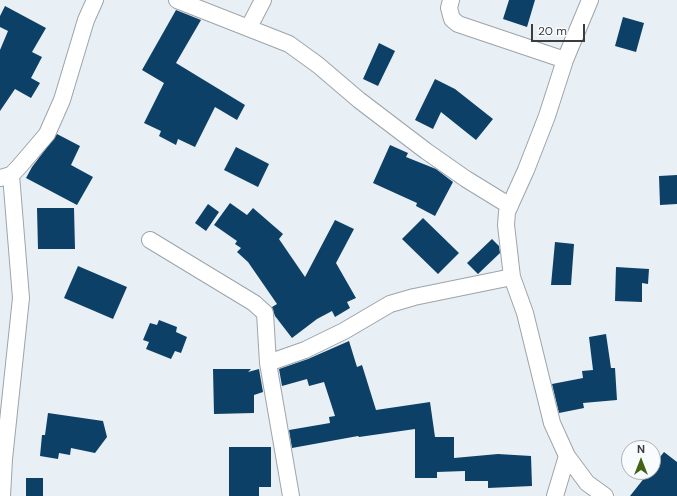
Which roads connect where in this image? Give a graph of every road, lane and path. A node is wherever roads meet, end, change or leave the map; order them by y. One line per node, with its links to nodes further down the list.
1 (95, 0): 8 (street)
2 (178, 0): 6 (street)
3 (262, 0): 6 (street)
4 (451, 0): 7 (street)
5 (590, 0): 7 (street)
6 (249, 28): 9 (street)
7 (565, 60): 9 (street)
8 (5, 177): 14 (street)
9 (510, 206): 11 (street)
10 (150, 240): 12 (street)
11 (512, 277): 12 (street); 13 (street)
12 (268, 362): 15 (street)
13 (567, 456): 16 (street); 17 (street)
14 (2, 496)
15 (291, 496)
16 (555, 496)
17 (605, 496)

